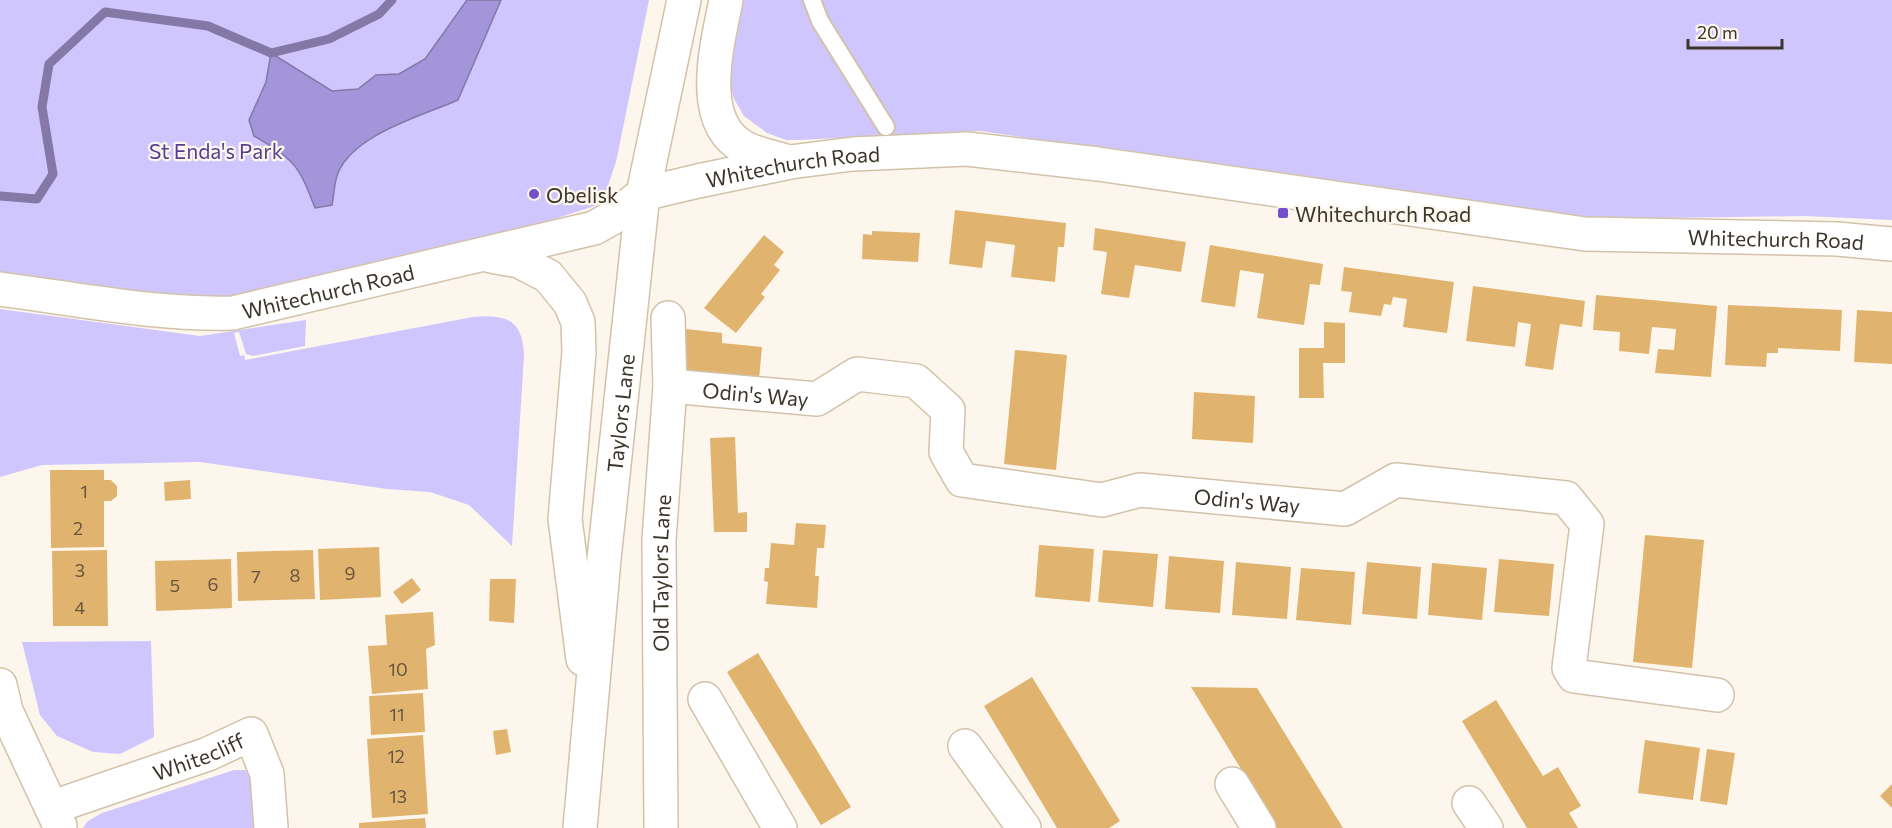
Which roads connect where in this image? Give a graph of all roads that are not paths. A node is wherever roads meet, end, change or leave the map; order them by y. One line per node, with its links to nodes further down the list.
1 (684, 0): 6 (street, Taylors Lane)
2 (726, 0): 5 (street)
3 (812, 0): 4 (lane)
4 (886, 127)
5 (790, 162): 6 (street, Whitechurch Road); 7 (street, Whitechurch Road)
6 (644, 194): 8 (street, Whitechurch Road); 15 (street, Taylors Lane)
7 (1892, 244)
8 (484, 256): 9 (street, Whitechurch Road); 15 (street)
9 (0, 289)
10 (668, 318): 11 (street, Old Taylors Lane)
11 (670, 386): 13 (street, Odin's Way); 21 (street, Old Taylors Lane)
12 (0, 686): 18 (street, Whitecliff)
13 (1717, 695)
14 (705, 699): 22 (street)
15 (591, 723): 20 (street, Taylors Lane)
16 (965, 746): 23 (street)
17 (1232, 784): 24 (street)
18 (57, 817): 19 (street, Whitecliff)
19 (271, 828)
20 (580, 828)
21 (661, 828)
22 (780, 828)
23 (1024, 828)
24 (1259, 828)

